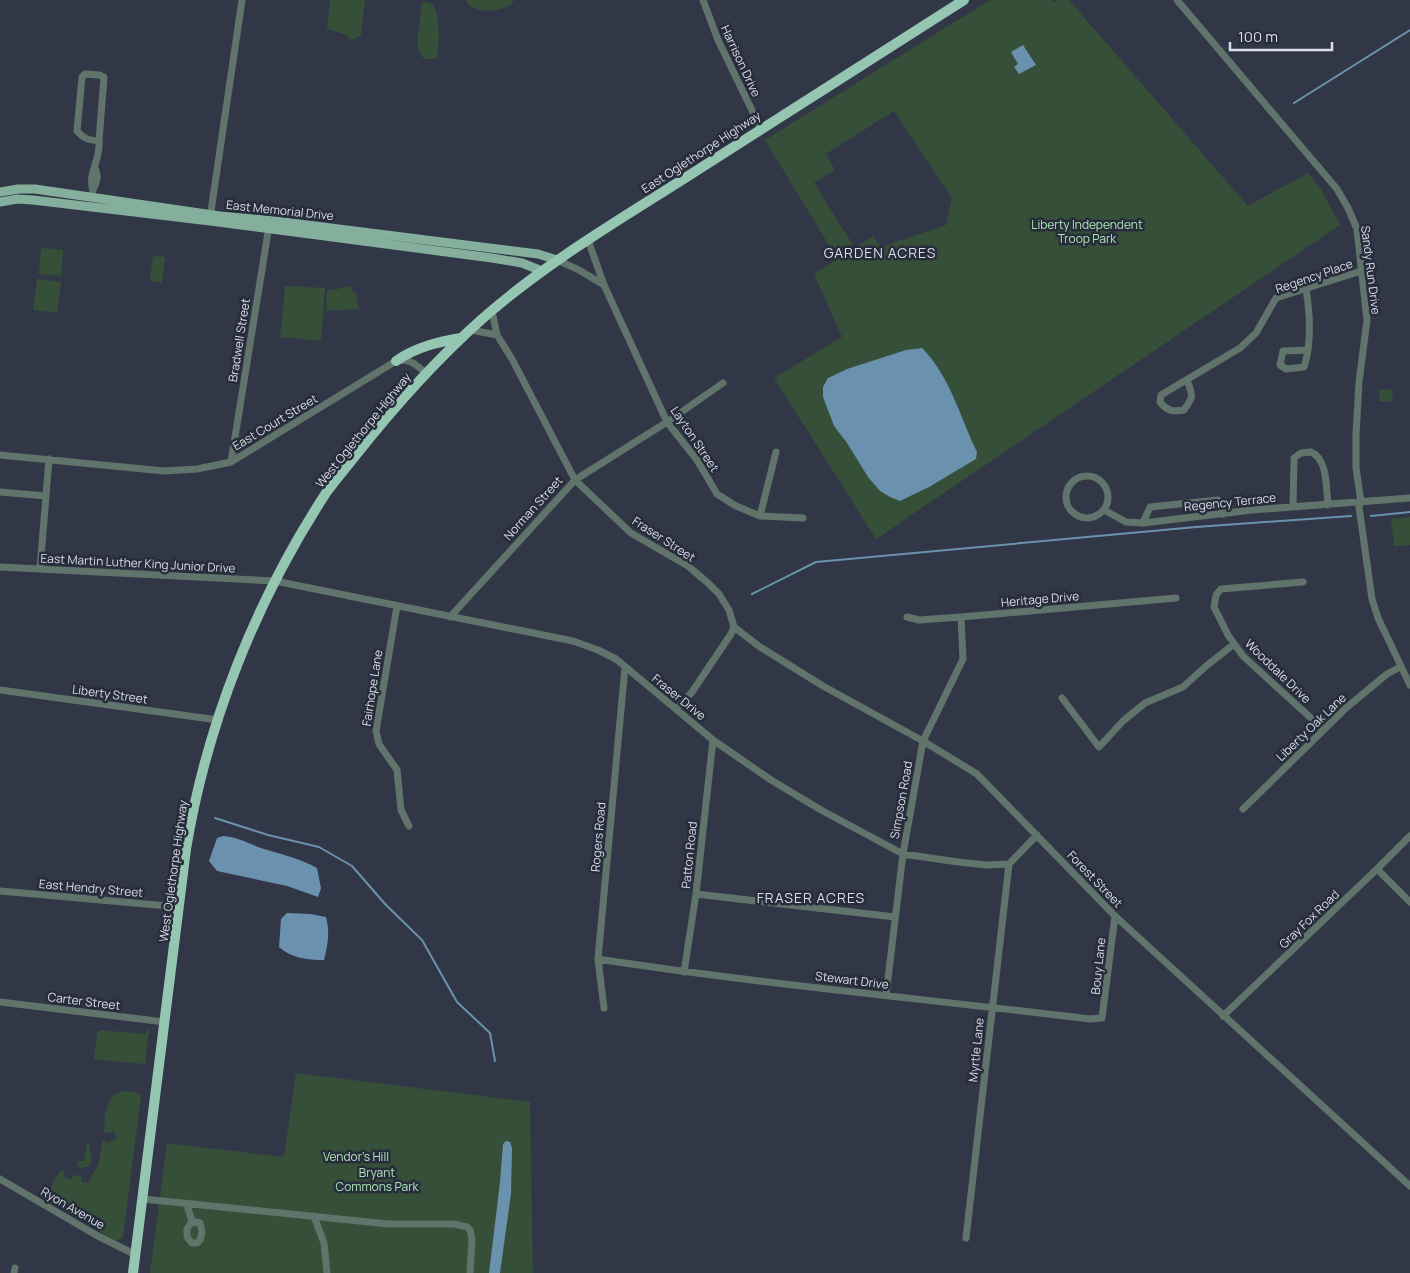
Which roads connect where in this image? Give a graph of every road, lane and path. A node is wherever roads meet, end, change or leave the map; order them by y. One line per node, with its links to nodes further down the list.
1 (242, 0): 10 (street)
2 (703, 0): 5 (street, Harrison Drive)
3 (964, 0): 5 (highway, East Oglethorpe Highway)
4 (1177, 0): 15 (street, Sandy Run Drive)
5 (761, 129): 12 (highway, East Oglethorpe Highway)
6 (100, 141): 6 (street); 8 (street)
7 (0, 192): 8 (main road, East Memorial Drive)
8 (92, 193): 10 (main road, East Memorial Drive)
9 (0, 202): 10 (main road, East Memorial Drive)
10 (210, 217): 11 (main road, East Memorial Drive)
11 (269, 225): 13 (main road, East Memorial Drive); 14 (main road, East Memorial Drive); 31 (street, Bradwell Street)
12 (588, 240): 13 (highway, East Oglethorpe Highway); 16 (street, Layton Street)
13 (557, 260): 14 (highway, East Oglethorpe Highway); 16 (street)
14 (542, 271): 18 (highway, East Oglethorpe Highway)
15 (1361, 271): 17 (street, Regency Place); 36 (street, Sandy Run Drive)
16 (604, 285): 27 (street, Layton Street)
17 (1306, 289): 22 (street); 25 (street, Regency Place)
18 (492, 310): 19 (highway, East Oglethorpe Highway); 20 (street, Fraser Street)
19 (471, 330): 20 (street); 21 (highway, East Oglethorpe Highway)
20 (497, 335): 32 (street, Fraser Street)
21 (461, 338): 23 (highway); 24 (highway, West Oglethorpe Highway)
22 (1308, 350)
23 (396, 360): 24 (street); 31 (street, East Court Street)
24 (426, 373): 46 (highway, West Oglethorpe Highway)
25 (1187, 380): 25 (street, Regency Place)
26 (723, 383): 27 (street, Norman Street)
27 (667, 422): 32 (street, Norman Street); 41 (street, Layton Street)
28 (776, 452): 41 (street)
29 (0, 455): 30 (street, East Court Street)
30 (49, 460): 31 (street, East Court Street); 34 (street)
31 (231, 462)
32 (575, 480): 50 (street, Norman Street); 53 (street, Fraser Street)
33 (0, 492): 34 (street)
34 (46, 496): 45 (street)
35 (1410, 498): 36 (street, Regency Terrace)
36 (1361, 502): 37 (street, Regency Terrace); 56 (street, Sandy Run Drive)
37 (1328, 505): 38 (street, Regency Terrace); 38 (street)
38 (1293, 507): 40 (street, Regency Terrace)
39 (1104, 510): 39 (street); 43 (street, Regency Terrace)
40 (1224, 514): 43 (street, Regency Terrace); 43 (street)
41 (760, 516): 42 (street, Layton Street)
42 (803, 518)
43 (1142, 523)
44 (0, 568): 45 (street, East Martin Luther King Junior Drive)
45 (40, 569): 46 (street, East Martin Luther King Junior Drive)
46 (275, 581): 49 (street, Fraser Drive); 61 (highway, West Oglethorpe Highway)
47 (1302, 582): 54 (street, Wooddale Drive)
48 (1176, 598): 52 (street, Heritage Drive)
49 (397, 606): 50 (street, Fraser Drive); 66 (street, Fairhope Lane)
50 (450, 617): 55 (street, Fraser Drive)
51 (906, 617): 52 (street, Heritage Drive)
52 (961, 617): 64 (street, Simpson Road)
53 (734, 627): 60 (street); 64 (street, Forest Street)
54 (1234, 644): 59 (street); 62 (street, Wooddale Drive)
55 (625, 667): 60 (street, Fraser Drive); 78 (street, Rogers Road)
56 (1400, 667): 57 (street, Sandy Run Drive); 62 (street, Liberty Oak Lane)
57 (1410, 684)
58 (0, 690): 61 (street, Liberty Street)
59 (1062, 698)
60 (677, 709): 63 (street, Fraser Drive)
61 (218, 720): 75 (highway, West Oglethorpe Highway)
62 (1324, 730): 65 (street, Liberty Oak Lane)
63 (713, 740): 69 (street, Fraser Drive); 73 (street, Patton Road)
64 (923, 741): 67 (street, Forest Street); 69 (street, Simpson Road)
65 (1243, 810)
66 (409, 826)
67 (1037, 836): 70 (street); 76 (street, Forest Street)
68 (1410, 836): 71 (street, Gray Fox Road)
69 (903, 854): 70 (street, Fraser Drive); 77 (street, Simpson Road)
70 (1009, 864): 83 (street, Myrtle Lane)
71 (1377, 869): 74 (street); 84 (street, Gray Fox Road)
72 (0, 891): 75 (street, East Hendry Street)
73 (696, 894): 77 (street); 79 (street, Patton Road)
74 (1410, 902)
75 (179, 907): 86 (highway, West Oglethorpe Highway)
76 (1115, 916): 84 (street, Forest Street); 85 (street, Bouy Lane)
77 (895, 917): 80 (street, Simpson Road)
78 (598, 959): 79 (street, Stewart Drive); 82 (street, Rogers Road)
79 (684, 972): 80 (street, Stewart Drive)
80 (886, 995): 83 (street, Stewart Drive)
81 (0, 1002): 86 (street, Carter Street)
82 (604, 1008)
83 (992, 1008): 85 (street, Stewart Drive); 93 (street, Myrtle Lane)
84 (1223, 1016): 88 (street, Forest Street)
85 (1102, 1018)
86 (165, 1022): 89 (highway, West Oglethorpe Highway)
87 (0, 1179): 94 (street, Ryon Avenue)
88 (1410, 1186)
89 (143, 1199): 90 (street); 94 (highway, West Oglethorpe Highway)
90 (187, 1204): 91 (street); 92 (street)
91 (314, 1216): 96 (street); 97 (street)
92 (192, 1221)
93 (966, 1238)
94 (136, 1255): 95 (highway, West Oglethorpe Highway)
95 (133, 1273)
96 (327, 1273)
97 (470, 1273)

